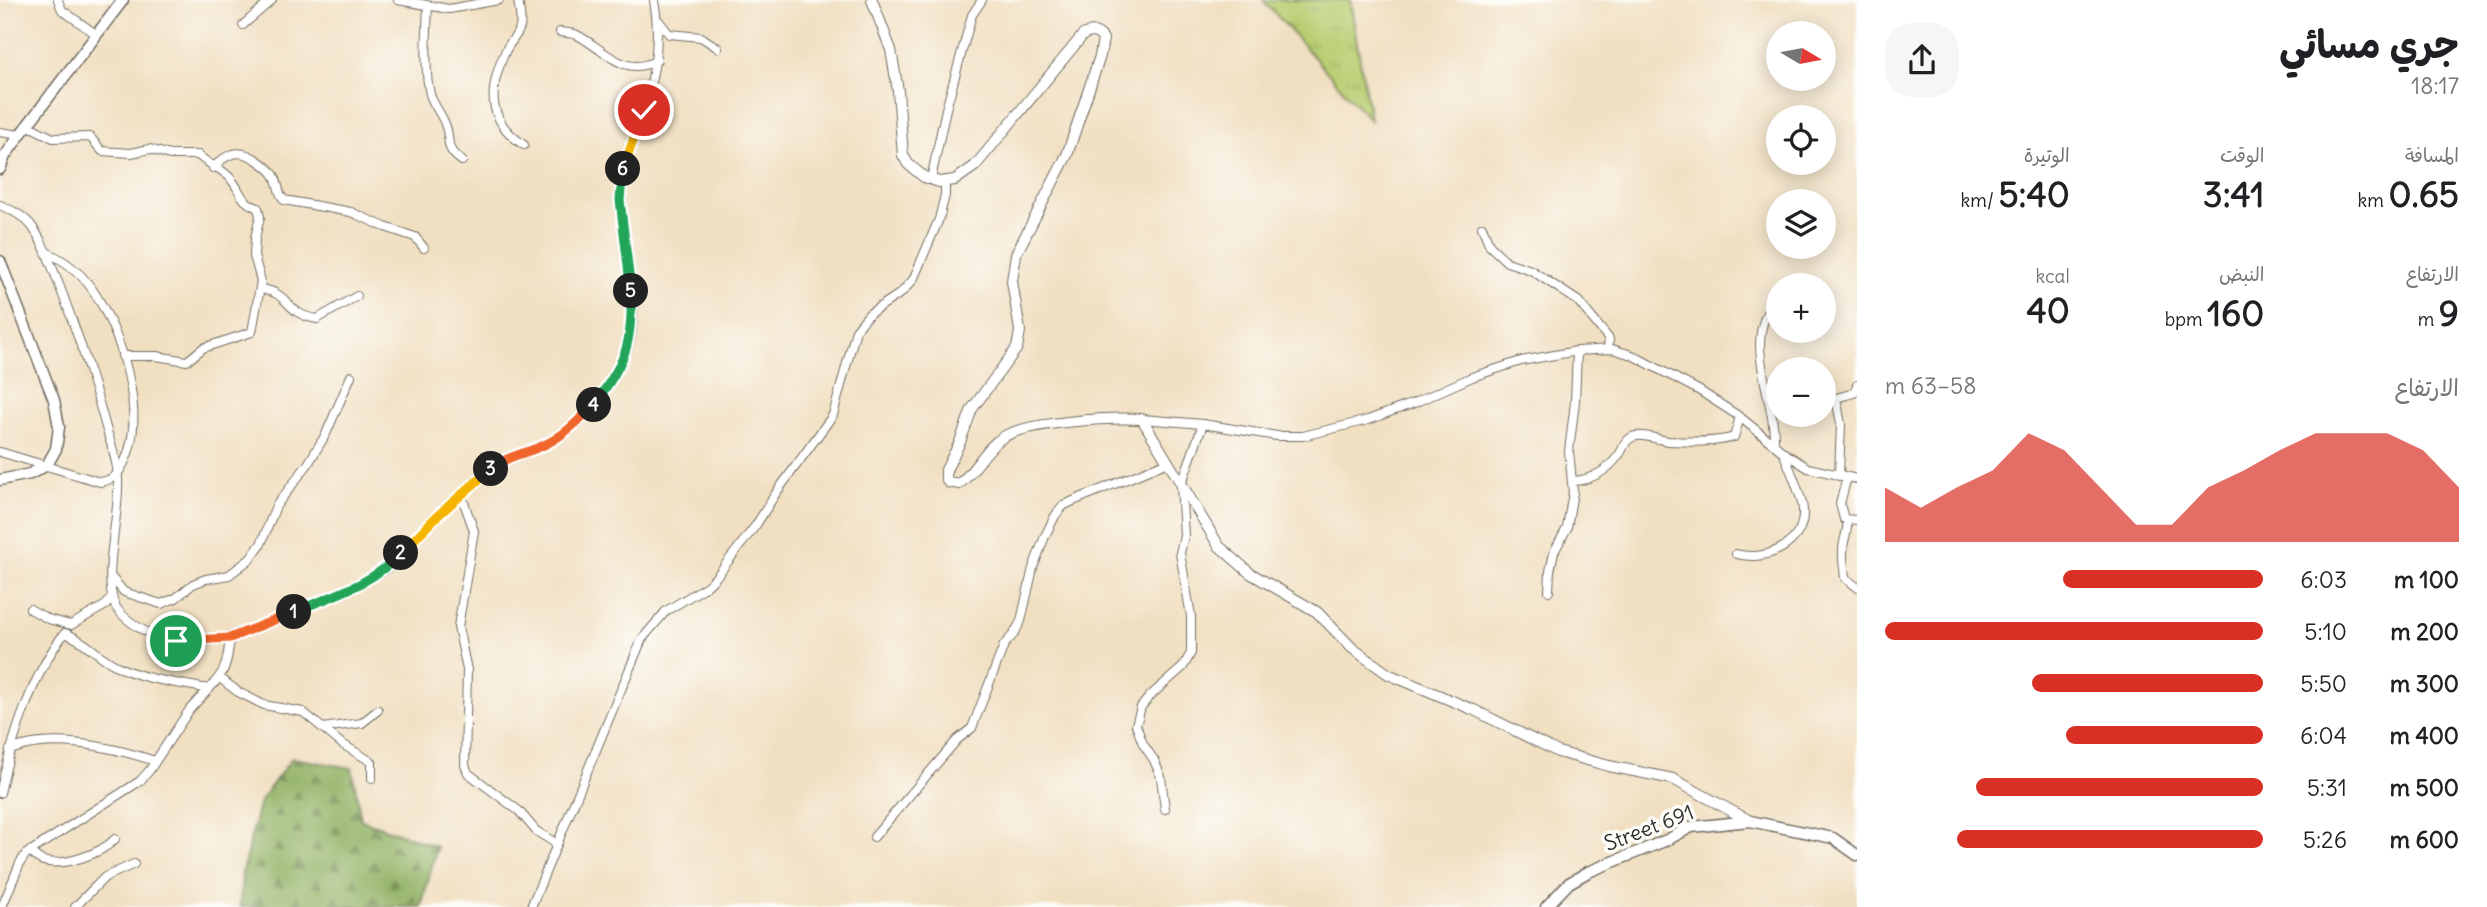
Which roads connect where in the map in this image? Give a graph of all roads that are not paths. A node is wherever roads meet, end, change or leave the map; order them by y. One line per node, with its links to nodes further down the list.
1 (58, 0): 14 (street)
2 (123, 0): 14 (main road)
3 (272, 0): 12 (street)
4 (398, 0): 10 (street)
5 (499, 0): 10 (street)
6 (518, 0): 19 (street)
7 (654, 0): 11 (street)
8 (872, 0): 23 (street)
9 (982, 0): 23 (street)
10 (428, 6): 20 (street)
11 (657, 18): 15 (street); 16 (street)
12 (243, 25)
13 (560, 32): 16 (street)
14 (97, 35): 17 (main road)
15 (718, 48)
16 (657, 60): 52 (street)
17 (23, 130): 18 (street); 21 (street); 22 (main road)
18 (0, 132)
19 (524, 145)
20 (462, 161)
21 (213, 168): 27 (street); 30 (street)
22 (0, 169)
23 (931, 179): 24 (street)
24 (945, 181): 39 (street); 74 (street)
25 (0, 205): 28 (street)
26 (1482, 227): 33 (street)
27 (424, 248)
28 (46, 252): 35 (street); 46 (street)
29 (0, 261): 45 (main road)
30 (260, 289): 31 (street); 35 (street)
31 (356, 296)
32 (1766, 318): 41 (street)
33 (1608, 349): 34 (street); 38 (street)
34 (1577, 351): 40 (street); 50 (street)
35 (122, 356): 46 (street)
36 (351, 376): 56 (street)
37 (1857, 385): 47 (street)
38 (1740, 417): 41 (street); 50 (street)
39 (1142, 419): 40 (street); 44 (street)
40 (1203, 424): 51 (street)
41 (1774, 444): 43 (street)
42 (0, 452): 45 (street)
43 (1783, 452): 47 (street); 55 (street)
44 (1168, 462): 51 (street); 72 (street)
45 (47, 465): 46 (street); 49 (main road)
46 (118, 475): 56 (street)
47 (1843, 477): 48 (street); 53 (street)
48 (1857, 479)
49 (0, 480)
50 (1573, 481): 58 (street)
51 (1181, 485): 70 (street); 71 (street)
52 (461, 494): 61 (street); 74 (street)
53 (1847, 520): 54 (street); 57 (street)
54 (1857, 520)
55 (1736, 554)
56 (111, 576): 59 (street)
57 (1857, 587)
58 (1549, 591)
59 (112, 597): 60 (street); 61 (street)
60 (30, 609)
61 (230, 638): 62 (street)
62 (219, 678): 63 (street); 65 (street)
63 (209, 688): 66 (street); 67 (street)
64 (379, 710): 65 (street)
65 (322, 728): 68 (street)
66 (10, 750): 67 (street); 69 (street)
67 (155, 761): 75 (street)
68 (372, 778)
69 (0, 793)
70 (1165, 809)
71 (1750, 821): 76 (main road, Street 691); 81 (main road, Street 691)
72 (874, 837)
73 (115, 839): 75 (street)
74 (557, 844): 80 (street)
75 (30, 851): 78 (street)
76 (1857, 855)
77 (134, 864): 79 (street)
78 (2, 907)
79 (75, 907)
80 (531, 907)
81 (1546, 907)

